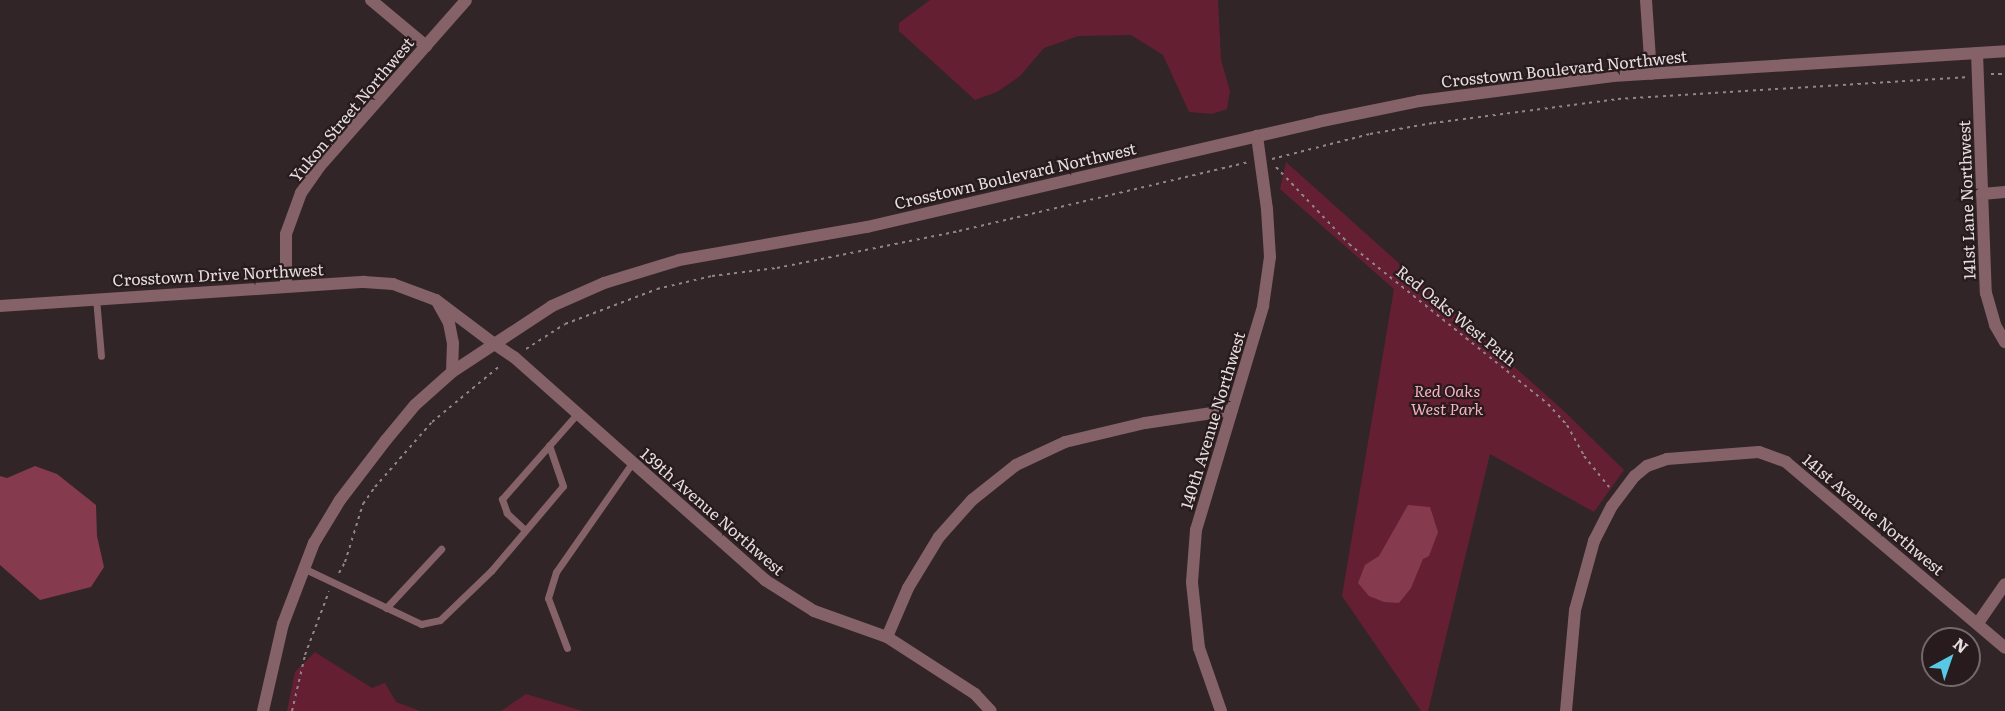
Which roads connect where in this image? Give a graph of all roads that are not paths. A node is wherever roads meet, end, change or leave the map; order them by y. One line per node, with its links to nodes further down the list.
1 (371, 0): 4 (street)
2 (466, 0): 4 (street, Yukon Street Northwest)
3 (1646, 0): 7 (street)
4 (426, 46): 11 (street, Yukon Street Northwest)
5 (2005, 51): 6 (street, Crosstown Boulevard Northwest)
6 (1977, 53): 7 (street, Crosstown Boulevard Northwest); 10 (street, 141st Lane Northwest)
7 (1651, 74): 8 (street, Crosstown Boulevard Northwest)
8 (1257, 136): 16 (street, Crosstown Boulevard Northwest); 19 (street, 140th Avenue Northwest)
9 (2005, 192): 10 (street)
10 (1982, 194): 15 (street, 141st Lane Northwest)
11 (286, 286): 12 (street, Crosstown Drive Northwest); 13 (street, Crosstown Drive Northwest)
12 (96, 298): 14 (street, Crosstown Drive Northwest); 17 (lane)
13 (436, 300): 16 (street, Crosstown Drive Northwest); 18 (street)
14 (0, 306)
15 (2005, 342)
16 (493, 343): 18 (street, Crosstown Boulevard Northwest); 20 (street, 139th Avenue Northwest)
17 (101, 356)
18 (452, 372): 25 (street, Crosstown Boulevard Northwest)
19 (1232, 410): 29 (street); 34 (street, 140th Avenue Northwest)
20 (577, 414): 21 (lane); 22 (street, 139th Avenue Northwest)
21 (549, 445): 23 (lane); 23 (lane)
22 (632, 463): 29 (street, 139th Avenue Northwest); 30 (lane)
23 (525, 530): 27 (lane)
24 (441, 549): 27 (lane)
25 (303, 568): 27 (lane); 32 (street, Crosstown Boulevard Northwest)
26 (2005, 584): 28 (street)
27 (386, 608)
28 (1978, 623): 31 (street, 141st Avenue Northwest); 35 (street, 141st Avenue Northwest)
29 (887, 637): 33 (street, 139th Avenue Northwest)
30 (567, 648)
31 (2005, 648)
32 (263, 711)
33 (991, 711)
34 (1221, 711)
35 (1566, 711)

